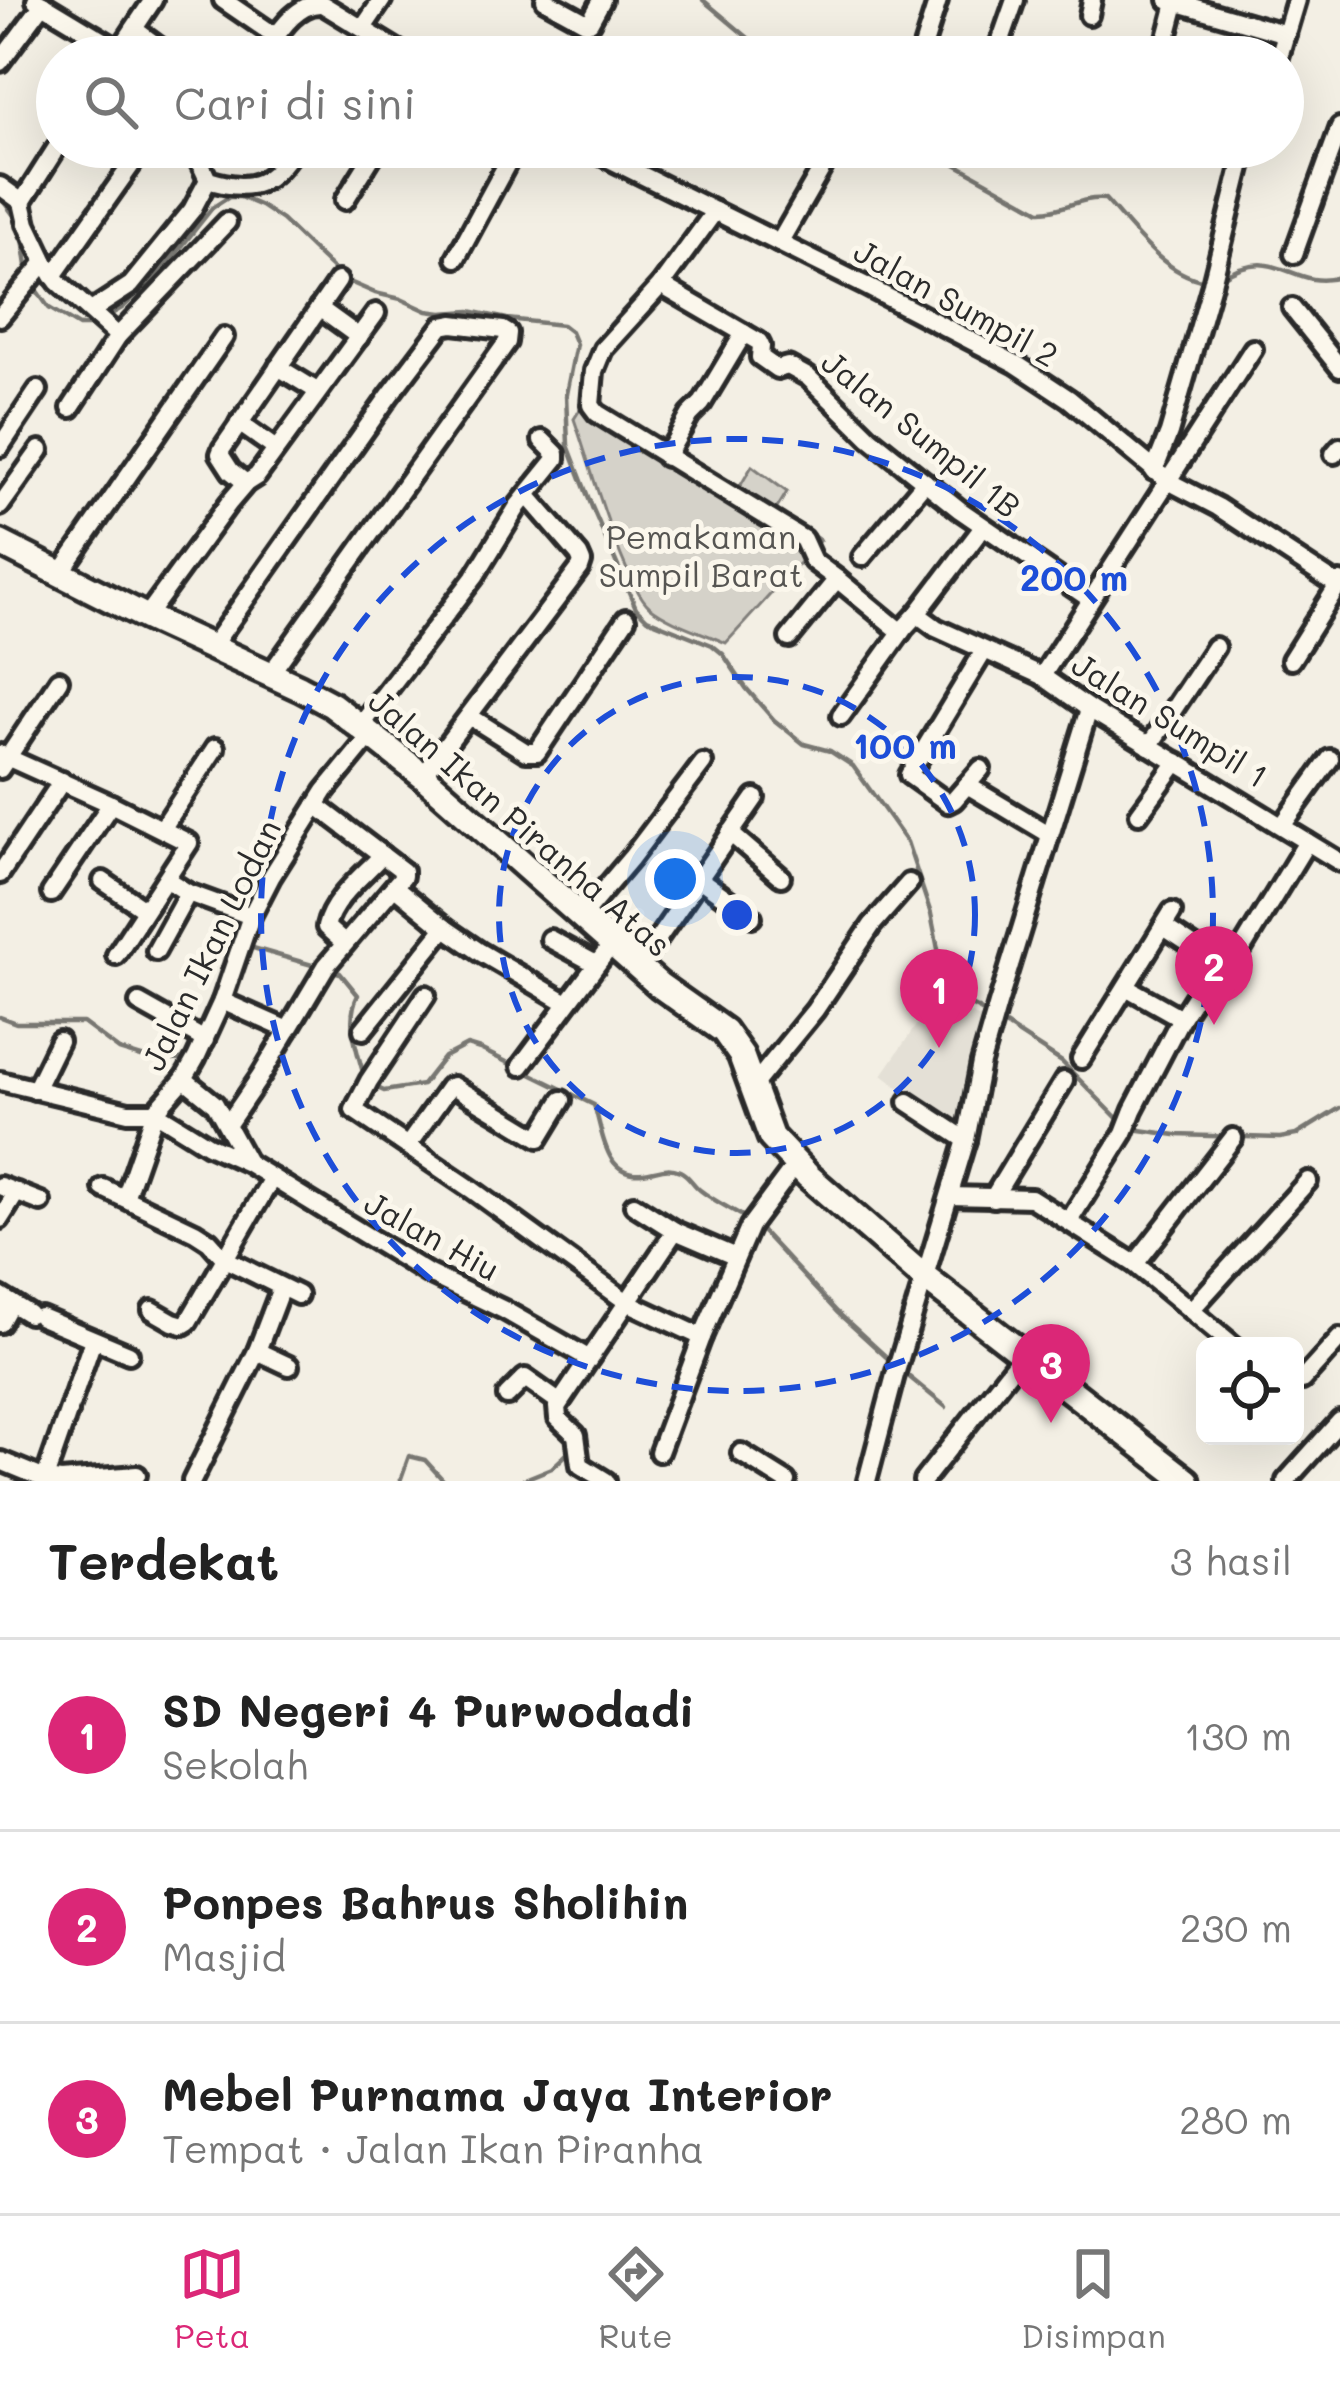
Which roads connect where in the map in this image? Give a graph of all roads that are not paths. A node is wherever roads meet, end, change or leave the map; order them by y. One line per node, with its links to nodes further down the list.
1 (153, 0): 13 (street)
2 (223, 0): 18 (street)
3 (382, 0): 12 (street)
4 (544, 0): 5 (street)
5 (602, 0)
6 (938, 0): 21 (street)
7 (1015, 0): 22 (street)
8 (1296, 0): 14 (street)
9 (1172, 1): 14 (street); 23 (street)
10 (39, 2): 15 (street); 24 (street)
11 (323, 2): 12 (street); 19 (street)
12 (363, 28): 20 (street)
13 (134, 29): 16 (street); 17 (street)
14 (1286, 34)
15 (91, 36)
16 (129, 36)
17 (144, 36)
18 (276, 36)
19 (278, 36)
20 (376, 36)
21 (927, 36)
22 (1002, 36)
23 (1166, 36)
24 (0, 62)
25 (1340, 127): 42 (street)
26 (44, 168): 38 (street)
27 (127, 168): 44 (street)
28 (202, 168): 35 (street)
29 (279, 168): 35 (street)
30 (365, 168): 37 (street)
31 (505, 168): 43 (street)
32 (628, 168): 39 (street, Jalan Sumpil 2)
33 (822, 168): 41 (street)
34 (1241, 168): 67 (street)
35 (208, 180): 51 (street)
36 (0, 186): 38 (street)
37 (346, 200)
38 (22, 202): 44 (street)
39 (715, 211): 41 (street, Jalan Sumpil 2); 46 (street)
40 (227, 222): 51 (street)
41 (779, 243): 67 (street, Jalan Sumpil 2)
42 (1294, 254)
43 (456, 258)
44 (46, 269): 50 (street); 51 (street)
45 (338, 281): 47 (street)
46 (661, 285): 52 (street, Jalan Sumpil 1B); 66 (street)
47 (319, 308): 54 (street); 56 (street)
48 (1292, 308): 57 (street)
49 (376, 313): 54 (street)
50 (0, 317)
51 (103, 322): 60 (street)
52 (744, 333): 66 (street); 68 (street, Jalan Sumpil 1B)
53 (224, 337): 75 (street)
54 (359, 337): 59 (street)
55 (1253, 349): 67 (street)
56 (278, 367): 59 (street); 61 (street)
57 (1340, 368)
58 (38, 390): 63 (street)
59 (316, 391): 64 (street)
60 (71, 408)
61 (239, 423): 64 (street); 69 (street)
62 (542, 440): 70 (street, Jalan Ikan Lodan)
63 (0, 447)
64 (276, 448): 69 (street)
65 (40, 450): 71 (street)
66 (666, 457): 76 (street)
67 (1161, 476): 77 (street, Jalan Sumpil 2); 78 (street, Jalan Sumpil 1)
68 (925, 482): 72 (street, Jalan Sumpil 1B); 74 (street)
69 (246, 483): 79 (street)
70 (526, 495): 92 (street); 94 (street, Jalan Ikan Lodan)
71 (0, 506)
72 (983, 527): 78 (street, Jalan Sumpil 1B); 80 (street)
73 (0, 543): 75 (street, Jalan Ikan Piranha Atas)
74 (862, 557)
75 (60, 574): 79 (street, Jalan Ikan Piranha Atas)
76 (838, 579): 82 (street); 83 (street)
77 (1339, 584): 87 (street)
78 (1090, 599): 89 (street, Jalan Sumpil 1)
79 (146, 616): 84 (street, Jalan Ikan Piranha Atas)
80 (919, 616): 82 (street); 86 (street)
81 (626, 620): 92 (street)
82 (901, 632): 93 (street)
83 (789, 638)
84 (213, 645): 88 (street, Jalan Ikan Piranha Atas); 88 (street)
85 (1214, 647): 95 (street)
86 (984, 651): 89 (street); 104 (street)
87 (1291, 660)
88 (272, 673): 94 (street, Jalan Ikan Piranha Atas)
89 (1042, 676): 91 (street, Jalan Sumpil 1)
90 (59, 680): 98 (street)
91 (1089, 709): 95 (street, Jalan Sumpil 1); 112 (street)
92 (469, 716): 102 (street)
93 (841, 716)
94 (366, 730): 102 (street, Jalan Ikan Piranha Atas); 107 (street, Jalan Ikan Lodan)
95 (1149, 746): 99 (street, Jalan Sumpil 1)
96 (215, 748): 110 (street)
97 (1330, 759): 109 (street)
98 (3, 760): 103 (street)
99 (1177, 762): 108 (street); 109 (street, Jalan Sumpil 1)
100 (703, 763): 127 (street)
101 (981, 769): 104 (street)
102 (423, 776): 127 (street, Jalan Ikan Piranha Atas)
103 (62, 781): 106 (street); 116 (street)
104 (967, 785): 112 (street)
105 (754, 797): 111 (street)
106 (111, 804): 110 (street); 123 (street)
107 (316, 805): 114 (street); 126 (street, Jalan Ikan Lodan)
108 (1139, 814)
109 (1282, 826): 113 (street, Jalan Sumpil 1)
110 (162, 829): 119 (street)
111 (730, 832): 117 (street); 118 (street)
112 (1049, 834): 159 (street)
113 (1307, 842): 115 (street, Jalan Sumpil 1); 135 (street)
114 (382, 855): 122 (street); 131 (street)
115 (1340, 862)
116 (0, 874)
117 (781, 877)
118 (698, 878): 128 (street); 136 (street)
119 (166, 879): 124 (street); 125 (street)
120 (104, 881): 125 (street)
121 (909, 883): 152 (street)
122 (394, 886): 129 (street); 131 (street)
123 (51, 893)
124 (188, 893): 126 (street); 132 (street)
125 (144, 909): 134 (street)
126 (251, 916): 139 (street, Jalan Ikan Lodan)
127 (581, 916): 133 (street, Jalan Ikan Piranha Atas)
128 (752, 917)
129 (445, 928): 141 (street); 144 (street)
130 (550, 939): 133 (street)
131 (344, 943): 143 (street)
132 (156, 951)
133 (604, 954): 136 (street, Jalan Ikan Piranha Atas); 141 (street)
134 (116, 955)
135 (1217, 962): 137 (street); 142 (street)
136 (639, 966): 152 (street, Jalan Ikan Piranha Atas)
137 (1126, 987): 142 (street); 147 (street)
138 (426, 995): 160 (street)
139 (222, 1000): 143 (street); 145 (street, Jalan Ikan Lodan)
140 (139, 1003): 145 (street)
141 (567, 1003): 148 (street)
142 (1181, 1018): 173 (street)
143 (288, 1030): 157 (street)
144 (363, 1030)
145 (201, 1037): 149 (street, Jalan Ikan Lodan)
146 (59, 1041): 153 (street)
147 (1081, 1059)
148 (521, 1066)
149 (184, 1079): 156 (street, Jalan Ikan Lodan); 157 (street)
150 (0, 1081): 153 (street, Jalan Ikan Lodan)
151 (1064, 1081): 169 (street)
152 (753, 1086): 162 (street, Jalan Ikan Piranha Atas)
153 (34, 1090): 156 (street, Jalan Ikan Lodan)
154 (562, 1100): 160 (street)
155 (908, 1102): 159 (street)
156 (155, 1112): 161 (street, Jalan Hiu); 168 (street)
157 (228, 1124): 161 (street)
158 (1233, 1138): 177 (street)
159 (966, 1140): 167 (street)
160 (409, 1145): 180 (street)
161 (248, 1163): 163 (street, Jalan Hiu)
162 (796, 1164): 175 (street); 178 (street, Jalan Ikan Piranha Atas)
163 (272, 1178): 176 (street); 191 (street, Jalan Hiu)
164 (1308, 1181): 182 (street)
165 (104, 1187): 168 (street)
166 (9, 1189): 170 (street); 172 (street)
167 (950, 1196): 169 (street); 178 (street)
168 (125, 1198): 176 (street)
169 (993, 1198): 173 (street)
170 (41, 1202)
171 (634, 1205): 174 (street)
172 (0, 1219)
173 (1069, 1221): 177 (street)
174 (675, 1231): 175 (street); 180 (street)
175 (736, 1257): 184 (street)
176 (225, 1259): 181 (street); 188 (street)
177 (1136, 1264): 182 (street)
178 (925, 1278): 190 (street, Jalan Ikan Piranha Atas); 205 (street)
179 (6, 1300): 183 (street); 187 (street)
180 (627, 1302): 184 (street); 191 (street)
181 (152, 1310)
182 (1191, 1310): 185 (street)
183 (0, 1324)
184 (702, 1337): 197 (street)
185 (1223, 1337)
186 (1340, 1338): 193 (street)
187 (93, 1340): 189 (street); 201 (street)
188 (257, 1351): 192 (street); 202 (street)
189 (129, 1354)
190 (1023, 1354): 206 (street); 207 (street, Jalan Ikan Piranha Atas)
191 (588, 1358): 195 (street)
192 (289, 1366)
193 (1304, 1378)
194 (507, 1396): 195 (street)
195 (559, 1402): 203 (street)
196 (1340, 1421): 208 (street)
197 (659, 1452)
198 (741, 1453): 204 (street)
199 (1, 1461): 201 (street)
200 (137, 1474): 201 (street)
201 (44, 1480)
202 (192, 1481)
203 (606, 1481)
204 (786, 1481)
205 (867, 1481)
206 (923, 1481)
207 (1187, 1481)
208 (1286, 1481)

